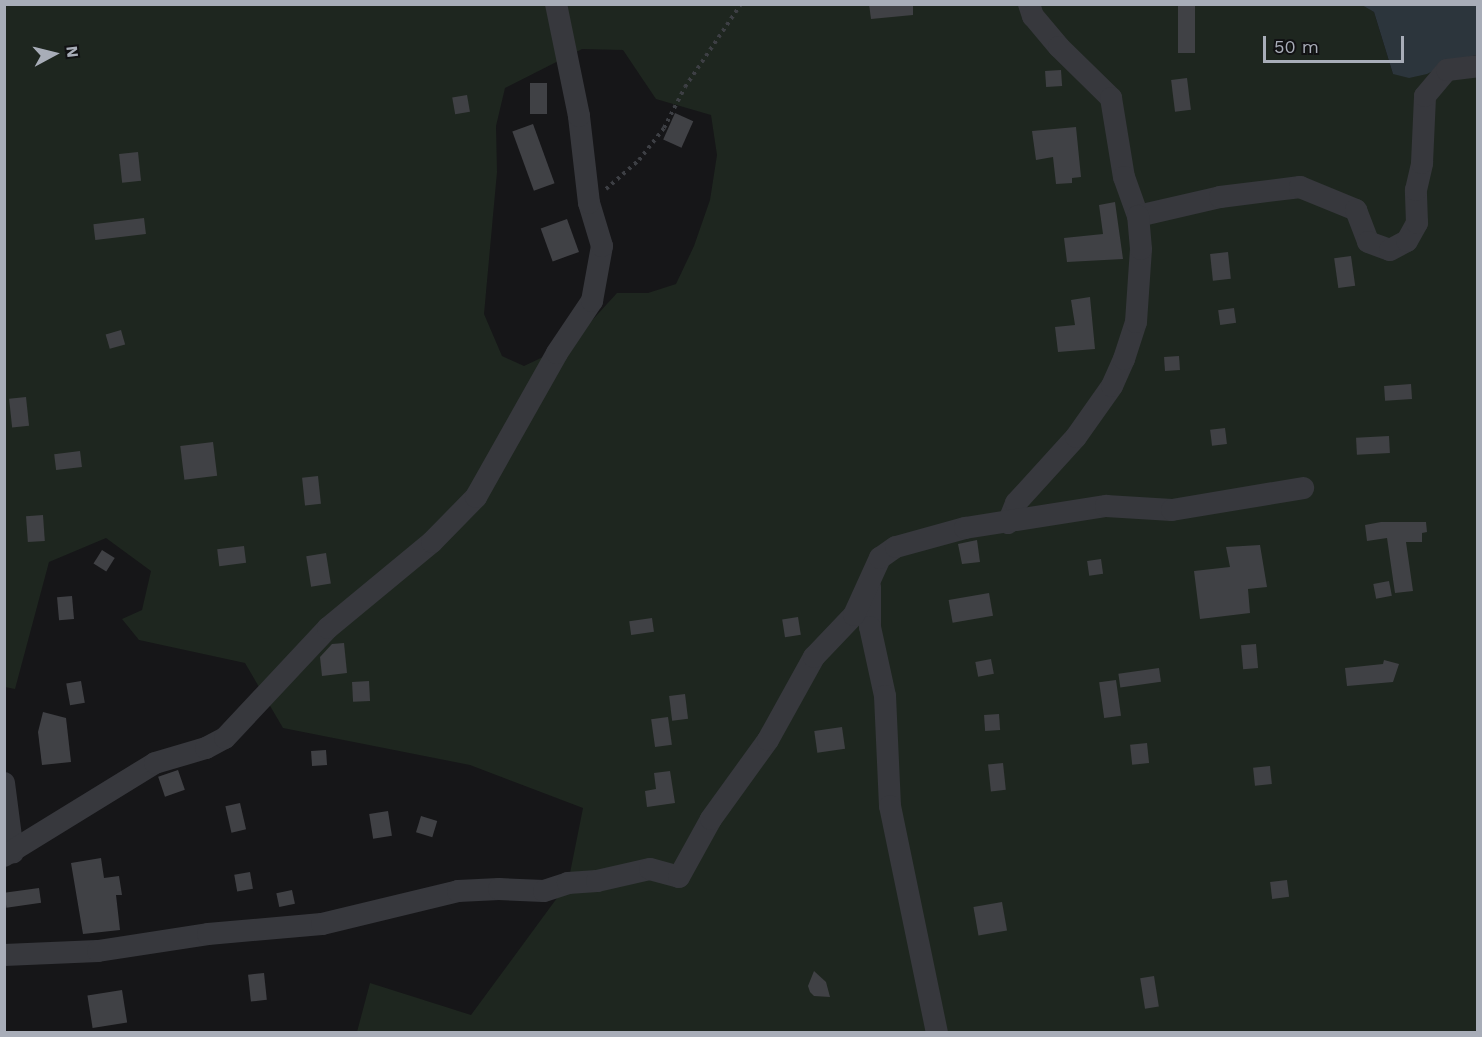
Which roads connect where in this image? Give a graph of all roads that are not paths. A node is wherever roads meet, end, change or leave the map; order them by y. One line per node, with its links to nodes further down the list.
1 (556, 4): 9 (street)
2 (1029, 4): 4 (street)
3 (1478, 66): 4 (street)
4 (1138, 216): 6 (street)
5 (1303, 488): 6 (street)
6 (1008, 523): 7 (street)
7 (870, 583): 10 (street); 11 (street)
8 (4, 783): 9 (street)
9 (9, 854)
10 (4, 955)
11 (937, 1032)

